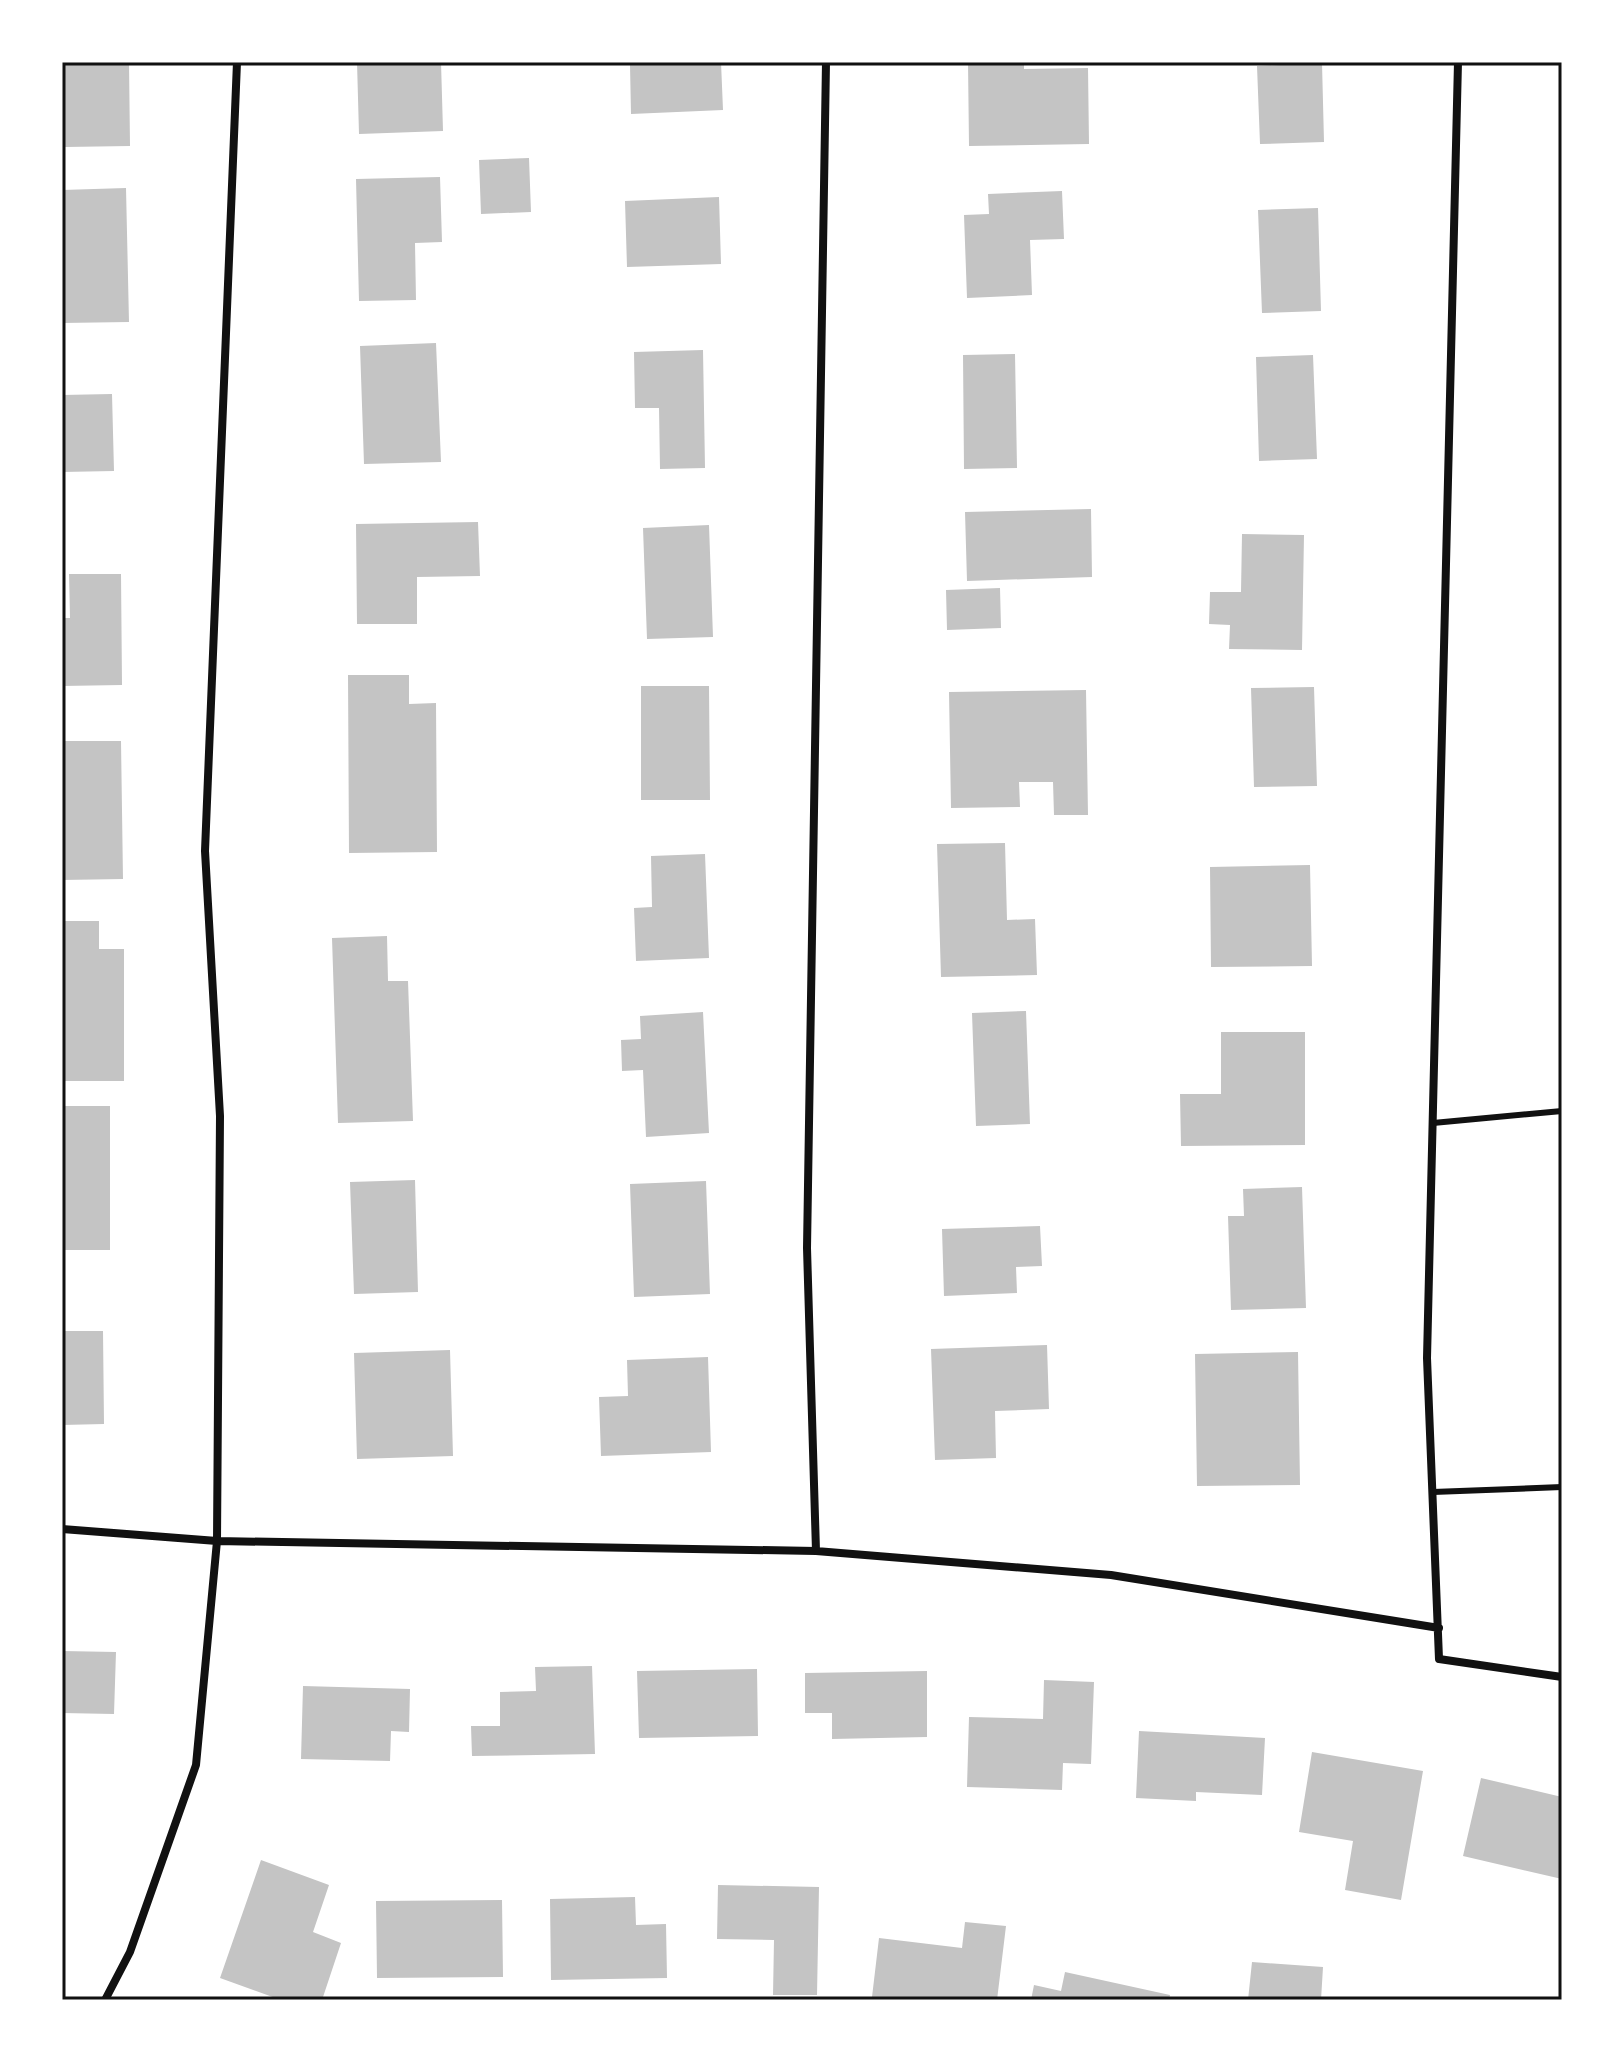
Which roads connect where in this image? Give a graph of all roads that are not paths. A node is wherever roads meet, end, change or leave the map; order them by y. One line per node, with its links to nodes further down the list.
1 (237, 62): 9 (street)
2 (826, 62): 10 (street)
3 (1458, 62): 5 (street)
4 (1562, 1111): 5 (lane)
5 (1433, 1123): 7 (street)
6 (1562, 1487): 7 (lane)
7 (1433, 1492): 11 (street)
8 (62, 1529): 9 (street)
9 (217, 1541): 10 (street); 13 (street)
10 (816, 1551): 11 (street)
11 (1439, 1628): 12 (street)
12 (1562, 1677)
13 (105, 2000)

